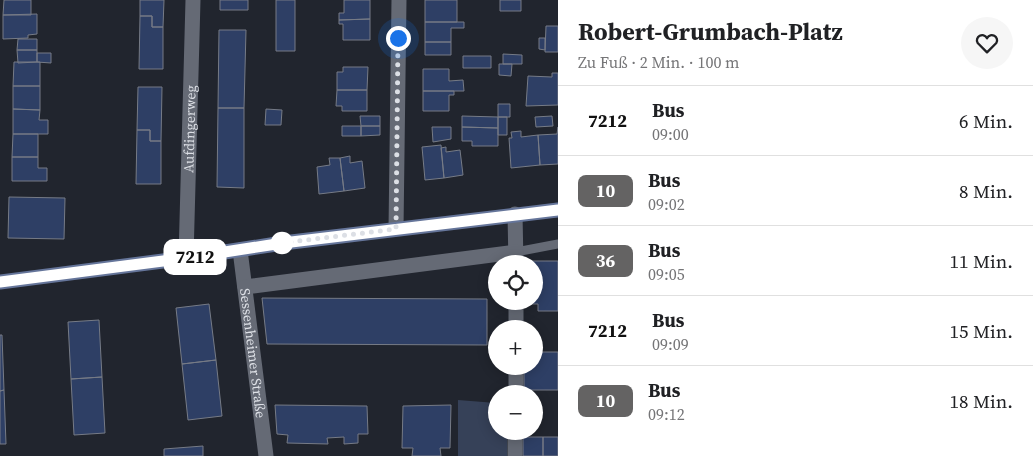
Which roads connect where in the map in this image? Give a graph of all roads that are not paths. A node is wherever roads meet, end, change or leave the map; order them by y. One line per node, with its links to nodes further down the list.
1 (193, 0): 10 (street, Aufdingerweg)
2 (399, 0): 5 (street)
3 (558, 210): 4 (main road)
4 (514, 214): 5 (main road); 8 (street)
5 (396, 229): 7 (main road)
6 (558, 244): 9 (lane)
7 (240, 250): 10 (main road); 13 (street, Sessenheimer Straße)
8 (516, 255)
9 (525, 255)
10 (186, 258): 12 (main road)
11 (488, 261): 13 (street)
12 (0, 282)
13 (245, 287): 15 (street, Sessenheimer Straße)
14 (515, 440): 16 (street)
15 (266, 456)
16 (515, 456)

